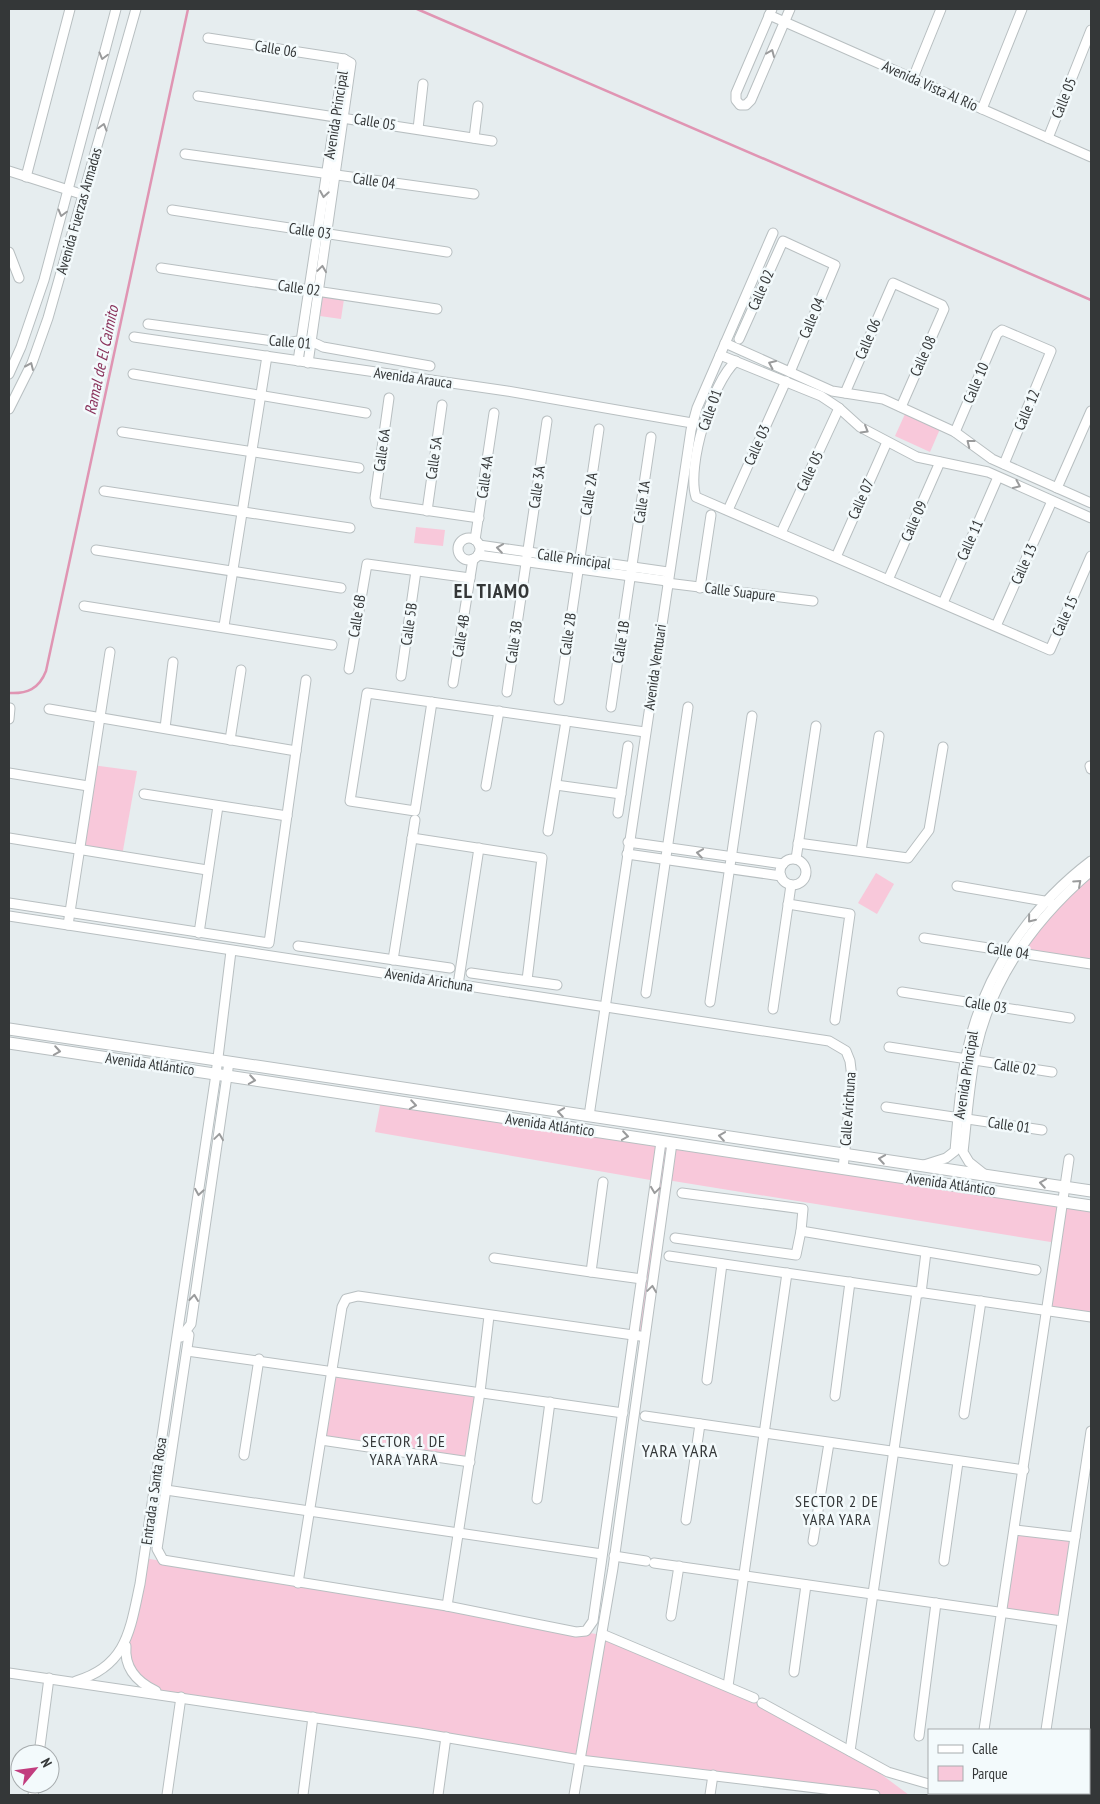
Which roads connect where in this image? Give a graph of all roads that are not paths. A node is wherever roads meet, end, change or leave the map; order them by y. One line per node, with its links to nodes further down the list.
1 (70, 9): 26 (street)
2 (116, 9): 27 (street, Avenida Fuerzas Armadas, one-way to 27)
3 (136, 9): 29 (street, Avenida Fuerzas Armadas, one-way to 3)
4 (790, 9): 8 (street)
5 (941, 9): 12 (street)
6 (1022, 9): 16 (street)
7 (770, 12): 8 (street, Avenida Vista Al Río); 8 (street, one-way to 8)
8 (784, 22): 12 (street, Avenida Vista Al Río)
9 (1091, 30): 20 (street, Calle 05)
10 (208, 38): 11 (street, Calle 06)
11 (344, 59): 17 (street, Avenida Principal)
12 (913, 78): 16 (street, Avenida Vista Al Río)
13 (423, 84): 18 (street)
14 (198, 96): 17 (street, Calle 05)
15 (478, 106): 19 (street)
16 (982, 109): 20 (street, Avenida Vista Al Río)
17 (340, 117): 18 (street, Calle 05); 25 (street, Avenida Principal)
18 (418, 129): 19 (street, Calle 05)
19 (474, 138): 21 (street, Calle 05)
20 (1048, 138): 23 (street, Avenida Vista Al Río)
21 (492, 141)
22 (185, 154): 25 (street, Calle 04)
23 (1091, 157)
24 (9, 171): 26 (street)
25 (331, 175): 28 (street, Calle 04); 31 (street, Avenida Principal)
26 (26, 177): 27 (street)
27 (68, 190): 29 (street); 53 (street, Avenida Fuerzas Armadas, one-way to 53)
28 (474, 194)
29 (84, 195): 63 (street, Avenida Fuerzas Armadas, one-way to 29)
30 (172, 210): 31 (street, Calle 03)
31 (323, 232): 34 (street, Calle 03); 38 (street, Avenida Principal)
32 (773, 233): 45 (street, Avenida Ventuari)
33 (9, 252): 37 (street)
34 (447, 252)
35 (835, 265): 43 (street, Calle 02); 52 (street, Calle 04)
36 (161, 268): 38 (street, Calle 02)
37 (19, 278)
38 (314, 290): 40 (street, Calle 02); 44 (street, Avenida Principal)
39 (942, 305): 57 (street, Calle 06); 61 (street, Calle 08)
40 (437, 309)
41 (148, 324): 44 (street, Calle 01)
42 (134, 337): 47 (street, Avenida Arauca)
43 (739, 339)
44 (306, 340): 50 (street, Avenida Principal); 51 (street, Calle 01)
45 (725, 344): 46 (street, Avenida Ventuari); 52 (street, one-way to 45)
46 (720, 355): 49 (street); 68 (street, Avenida Ventuari)
47 (266, 356): 50 (street, Avenida Arauca); 58 (street)
48 (1050, 356): 71 (street, Calle 10); 77 (street, Calle 12)
49 (736, 361): 55 (street); 86 (street, Calle 01)
50 (303, 362): 68 (street, Avenida Arauca)
51 (430, 366)
52 (790, 372): 56 (street)
53 (9, 374)
54 (133, 374): 58 (street)
55 (786, 381): 56 (street); 86 (street, Calle 03)
56 (823, 392): 57 (street); 62 (street)
57 (845, 393): 61 (street)
58 (261, 395): 65 (street); 74 (street)
59 (389, 398): 87 (street, Calle 6A)
60 (442, 405): 87 (street, Calle 5A)
61 (900, 407): 71 (street)
62 (839, 408): 73 (street, one-way to 73); 92 (street, Calle 05)
63 (9, 409)
64 (1091, 411): 81 (street)
65 (366, 413)
66 (494, 413): 89 (street, Calle 4A)
67 (546, 421): 96 (street, Calle 3A)
68 (692, 423): 103 (street, Avenida Ventuari)
69 (599, 429): 98 (street, Calle 2A)
70 (122, 432): 74 (street)
71 (955, 432): 75 (street, one-way to 71)
72 (651, 437): 101 (street, Calle 1A)
73 (887, 442): 76 (street); 97 (street, Calle 07)
74 (252, 450): 78 (street); 85 (street)
75 (986, 455): 77 (street); 79 (street)
76 (940, 462): 79 (street); 104 (street, Calle 09)
77 (1004, 464): 81 (street)
78 (359, 468)
79 (980, 469): 80 (street)
80 (998, 476): 83 (street, one-way to 83); 108 (street, Calle 11)
81 (1057, 488): 84 (street)
82 (104, 491): 85 (street)
83 (1052, 501): 90 (street); 111 (street, Calle 13)
84 (1091, 503)
85 (242, 510): 91 (street); 99 (street)
86 (728, 510): 92 (street)
87 (426, 511): 89 (street)
88 (711, 515): 106 (street)
89 (479, 518): 94 (street, Calle 4A)
90 (1091, 518)
91 (350, 528)
92 (781, 533): 97 (street)
93 (96, 550): 99 (street)
94 (476, 550): 96 (street, Calle Principal); 102 (street, Calle 4B)
95 (1091, 556): 111 (street, Calle 15)
96 (527, 557): 98 (street, Calle Principal); 120 (street, Calle 3B)
97 (836, 557): 104 (street)
98 (579, 564): 101 (street, Calle Principal); 121 (street, Calle 2B)
99 (232, 570): 105 (street); 110 (street)
100 (416, 571): 102 (street); 115 (street, Calle 6B); 117 (street, Calle 5B)
101 (632, 571): 103 (street, Calle Principal); 123 (street, Calle 1B)
102 (470, 578): 119 (street, Calle 4B)
103 (667, 579): 106 (street, Calle Suapure); 134 (street, Avenida Ventuari)
104 (888, 580): 108 (street)
105 (341, 588)
106 (700, 588): 107 (street, Calle Suapure)
107 (813, 601)
108 (942, 603): 111 (street)
109 (84, 606): 110 (street)
110 (224, 626): 112 (street)
111 (996, 626)
112 (332, 645)
113 (110, 652): 129 (street)
114 (173, 662): 133 (street)
115 (349, 669)
116 (241, 670): 136 (street)
117 (401, 676)
118 (306, 680): 139 (street)
119 (453, 683)
120 (506, 692)
121 (559, 700)
122 (432, 702): 122 (street); 127 (street)
123 (611, 707)
124 (688, 707): 156 (street)
125 (10, 708): 130 (street)
126 (49, 709): 129 (street)
127 (499, 711): 131 (street); 143 (street)
128 (752, 716): 160 (street)
129 (99, 717): 133 (street); 142 (street)
130 (9, 719)
131 (566, 721): 134 (street); 141 (street)
132 (816, 726): 154 (street)
133 (165, 728): 136 (street)
134 (645, 732): 153 (street, Avenida Ventuari)
135 (879, 736): 158 (street)
136 (230, 740): 139 (street)
137 (628, 746): 145 (street)
138 (943, 747): 158 (street)
139 (296, 751): 148 (street)
140 (9, 772): 142 (street)
141 (556, 785): 145 (street); 150 (street)
142 (88, 786): 157 (street)
143 (486, 786)
144 (144, 794): 146 (street)
145 (621, 794): 147 (street)
146 (218, 806): 148 (street); 166 (street)
147 (618, 813)
148 (287, 816): 177 (street)
149 (415, 820): 152 (street)
150 (548, 831)
151 (9, 838): 157 (street)
152 (412, 838): 155 (street); 182 (street)
153 (628, 842): 156 (street); 159 (street, Avenida Ventuari)
154 (798, 843): 158 (street); 161 (street)
155 (479, 848): 186 (street); 187 (street)
156 (668, 848): 160 (street, one-way to 156); 162 (street)
157 (79, 849): 166 (street); 174 (street)
158 (861, 852)
159 (627, 854): 162 (street); 193 (street, Avenida Ventuari)
160 (732, 857): 164 (street); 165 (street)
161 (796, 859): 164 (street); 169 (street)
162 (666, 860): 165 (street); 189 (street)
163 (1091, 861): 172 (street, Avenida Principal)
164 (783, 864): 168 (street)
165 (730, 869): 168 (street); 191 (street)
166 (207, 870): 177 (street)
167 (1091, 871): 172 (street, Avenida Principal, one-way to 167)
168 (781, 876): 169 (street)
169 (791, 884): 173 (street)
170 (957, 886): 172 (street)
171 (9, 903): 174 (street)
172 (1051, 903): 181 (street, Avenida Principal)
173 (788, 904): 194 (street); 196 (street)
174 (69, 910): 176 (street); 177 (street)
175 (9, 916): 176 (street, Avenida Arichuna)
176 (68, 925): 180 (street, Avenida Arichuna)
177 (199, 933)
178 (924, 938): 181 (street, Calle 04)
179 (298, 946): 182 (street)
180 (231, 951): 187 (street, Avenida Arichuna); 202 (street)
181 (1013, 951): 183 (street, Calle 04); 192 (street, Avenida Principal)
182 (392, 960): 184 (street)
183 (1091, 964)
184 (450, 968)
185 (471, 973): 186 (street)
186 (527, 980): 188 (street)
187 (458, 985): 193 (street, Avenida Arichuna)
188 (557, 985)
189 (646, 992)
190 (902, 992): 192 (street, Calle 03)
191 (710, 1002)
192 (985, 1005): 195 (street, Calle 03); 201 (street, Avenida Principal)
193 (604, 1007): 200 (street, Avenida Arichuna); 206 (street, Avenida Ventuari)
194 (773, 1009)
195 (1070, 1018)
196 (835, 1020)
197 (9, 1029): 202 (main road, Avenida Atlántico)
198 (9, 1043): 204 (main road, Avenida Atlántico, one-way to 204)
199 (888, 1047): 201 (street, Calle 02)
200 (846, 1051): 211 (street, Calle Arichuna)
201 (970, 1060): 203 (street, Calle 02); 207 (street, Avenida Principal)
202 (224, 1061): 204 (street); 206 (main road, Avenida Atlántico, one-way to 202)
203 (1052, 1072)
204 (222, 1075): 209 (main road, Avenida Atlántico, one-way to 209); 227 (street, Entrada a Santa Rosa, one-way to 227); 229 (street, Entrada a Santa Rosa, one-way to 204)
205 (886, 1106): 207 (street, Calle 01)
206 (589, 1116): 211 (main road, Avenida Atlántico, one-way to 206)
207 (963, 1118): 208 (street, Calle 01); 210 (street, Avenida Principal)
208 (1042, 1130)
209 (666, 1142): 214 (main road, Avenida Atlántico); 233 (street, one-way to 233); 242 (street, one-way to 209)
210 (959, 1151): 213 (street); 215 (street)
211 (845, 1154): 213 (main road, Avenida Atlántico, one-way to 211); 214 (street, Calle Arichuna)
212 (1069, 1159): 217 (street)
213 (924, 1165): 215 (main road, Avenida Atlántico)
214 (843, 1169): 220 (main road, Avenida Atlántico)
215 (984, 1174): 217 (main road, Avenida Atlántico, one-way to 215)
216 (603, 1182): 231 (street)
217 (1066, 1187): 218 (main road, Avenida Atlántico); 220 (street)
218 (1091, 1191)
219 (682, 1193): 222 (street)
220 (1064, 1202): 221 (main road, Avenida Atlántico); 237 (street)
221 (1091, 1206)
222 (801, 1232): 223 (street); 224 (street)
223 (675, 1238)
224 (926, 1252): 230 (street); 235 (street)
225 (669, 1256): 228 (street)
226 (494, 1258): 231 (street)
227 (188, 1264): 229 (street); 243 (street, Entrada a Santa Rosa)
228 (722, 1264): 232 (street); 247 (street)
229 (198, 1266): 243 (street, Entrada a Santa Rosa, one-way to 229)
230 (1036, 1270)
231 (591, 1272): 233 (street)
232 (787, 1273): 234 (street); 256 (street)
233 (642, 1279): 241 (street)
234 (850, 1282): 235 (street); 249 (street)
235 (919, 1292): 236 (street); 259 (street)
236 (981, 1302): 237 (street); 252 (street)
237 (1048, 1311): 239 (street); 263 (street)
238 (489, 1316): 241 (street); 246 (street); 248 (street)
239 (1091, 1318)
240 (189, 1335): 244 (street)
241 (634, 1335): 242 (street); 251 (street)
242 (645, 1338): 273 (street)
243 (177, 1341): 286 (street, Entrada a Santa Rosa)
244 (187, 1351): 245 (street); 264 (street)
245 (259, 1360): 246 (street); 260 (street)
246 (332, 1370): 248 (street); 257 (street)
247 (707, 1380)
248 (480, 1392): 250 (street); 261 (street)
249 (835, 1396)
250 (550, 1402): 251 (street); 265 (street)
251 (623, 1413): 272 (street)
252 (964, 1414)
253 (645, 1416): 254 (street)
254 (700, 1424): 256 (street); 267 (street)
255 (1091, 1431): 270 (street)
256 (764, 1434): 258 (street); 276 (street)
257 (321, 1440): 261 (street); 266 (street)
258 (829, 1443): 259 (street); 271 (street)
259 (894, 1453): 262 (street); 279 (street)
260 (244, 1455)
261 (470, 1462): 269 (street)
262 (958, 1462): 263 (street); 274 (street)
263 (1024, 1470): 268 (street)
264 (166, 1490): 266 (street); 277 (street)
265 (537, 1499)
266 (310, 1510): 269 (street); 277 (street)
267 (686, 1520)
268 (1015, 1530): 270 (street); 282 (street)
269 (459, 1532): 272 (street); 281 (street)
270 (1075, 1537): 284 (street)
271 (813, 1541)
272 (602, 1554): 281 (street)
273 (614, 1556): 275 (street); 285 (street)
274 (944, 1561)
275 (679, 1566): 276 (street); 283 (street)
276 (744, 1575): 278 (street); 291 (street)
277 (298, 1583): 281 (street)
278 (806, 1585): 279 (street); 287 (street)
279 (873, 1595): 280 (street); 300 (street)
280 (936, 1603): 282 (street); 297 (street)
281 (447, 1606)
282 (1002, 1612): 284 (street); 295 (street)
283 (671, 1616)
284 (1062, 1621): 296 (street)
285 (602, 1634): 291 (street); 301 (street)
286 (126, 1640): 290 (street); 292 (street)
287 (794, 1672)
288 (9, 1673): 289 (street)
289 (49, 1678): 290 (street); 299 (street)
290 (72, 1682): 292 (street)
291 (728, 1686): 300 (street)
292 (162, 1694): 293 (street)
293 (181, 1697): 294 (street); 304 (street)
294 (312, 1716): 298 (street); 305 (street)
295 (984, 1729)
296 (1046, 1729)
297 (919, 1736)
298 (446, 1737): 301 (street); 306 (street)
299 (40, 1744)
300 (850, 1751): 303 (street)
301 (580, 1760): 302 (street); 307 (street)
302 (713, 1775): 308 (street); 309 (street)
303 (928, 1784)
304 (167, 1795)
305 (303, 1795)
306 (438, 1795)
307 (574, 1795)
308 (710, 1795)
309 (875, 1795)

